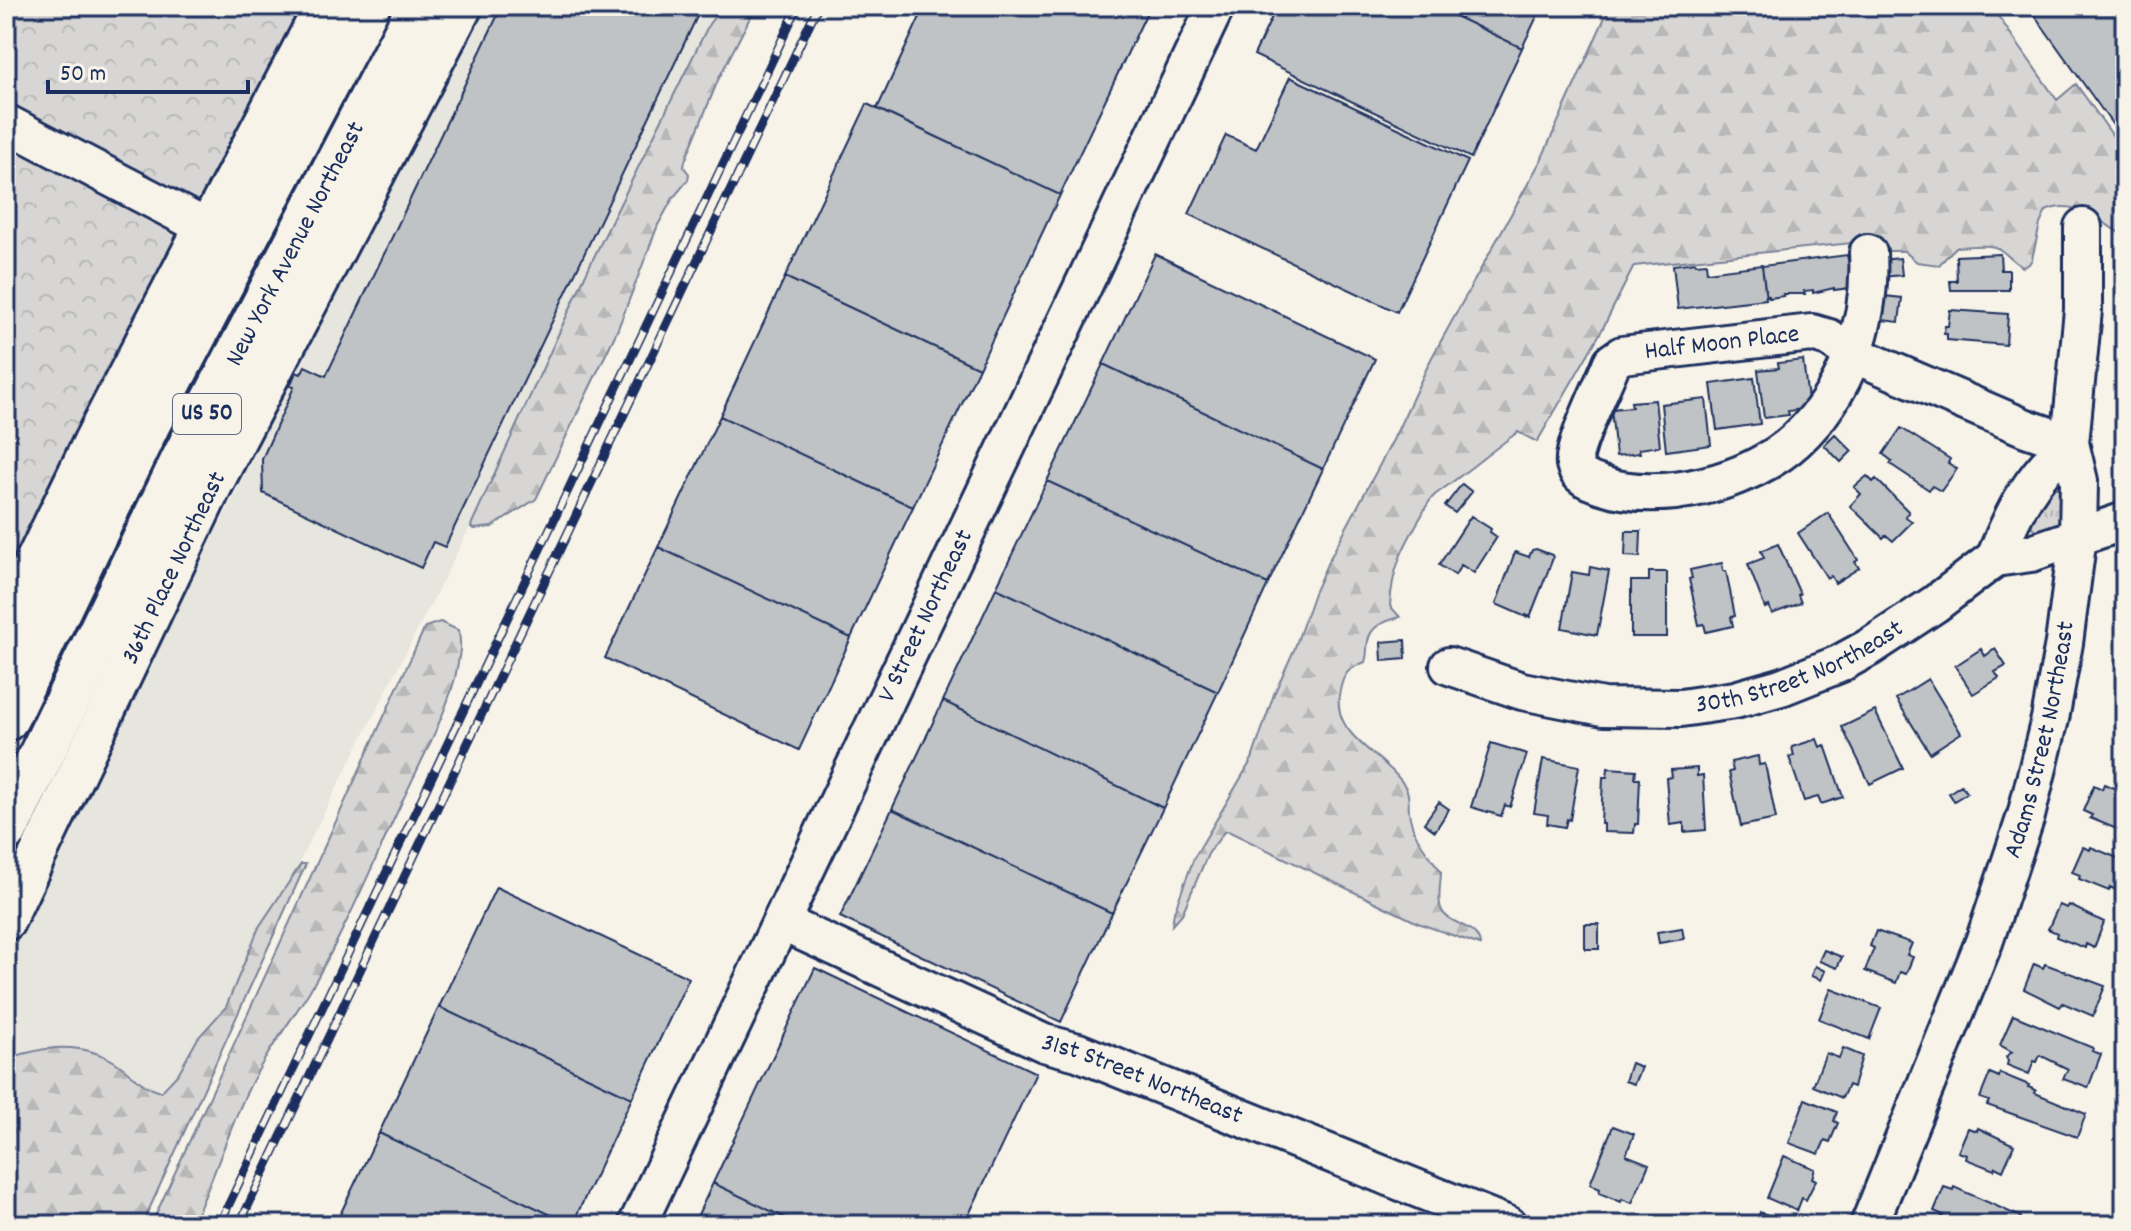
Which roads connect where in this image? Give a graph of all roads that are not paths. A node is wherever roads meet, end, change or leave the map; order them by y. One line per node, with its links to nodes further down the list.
1 (323, 6): 8 (street)
2 (367, 6): 17 (highway, New York Avenue Northeast / US 50)
3 (420, 6): 18 (highway, New York Avenue Northeast / US 50)
4 (464, 6): 19 (street, 36th Place Northeast)
5 (1216, 6): 20 (street, V Street Northeast)
6 (6, 123): 8 (street)
7 (2083, 227): 11 (street, Adams Street Northeast)
8 (207, 228): 15 (highway)
9 (1868, 253): 10 (street, Half Moon Place)
10 (1853, 354): 10 (street, Half Moon Place); 11 (street, Half Moon Place)
11 (2070, 443): 13 (street, Adams Street Northeast); 14 (street)
12 (2125, 521): 13 (street, 30th Street Northeast)
13 (2078, 536): 14 (street, 30th Street Northeast); 24 (street, Adams Street Northeast)
14 (1995, 558): 16 (street, 30th Street Northeast)
15 (6, 628)
16 (1449, 666)
17 (6, 718)
18 (6, 828)
19 (6, 922)
20 (781, 922): 21 (street, 31st Street Northeast); 22 (street, V Street Northeast)
21 (1452, 1214): 23 (street, 31st Street Northeast)
22 (637, 1225)
23 (1508, 1225)
24 (1869, 1225)

